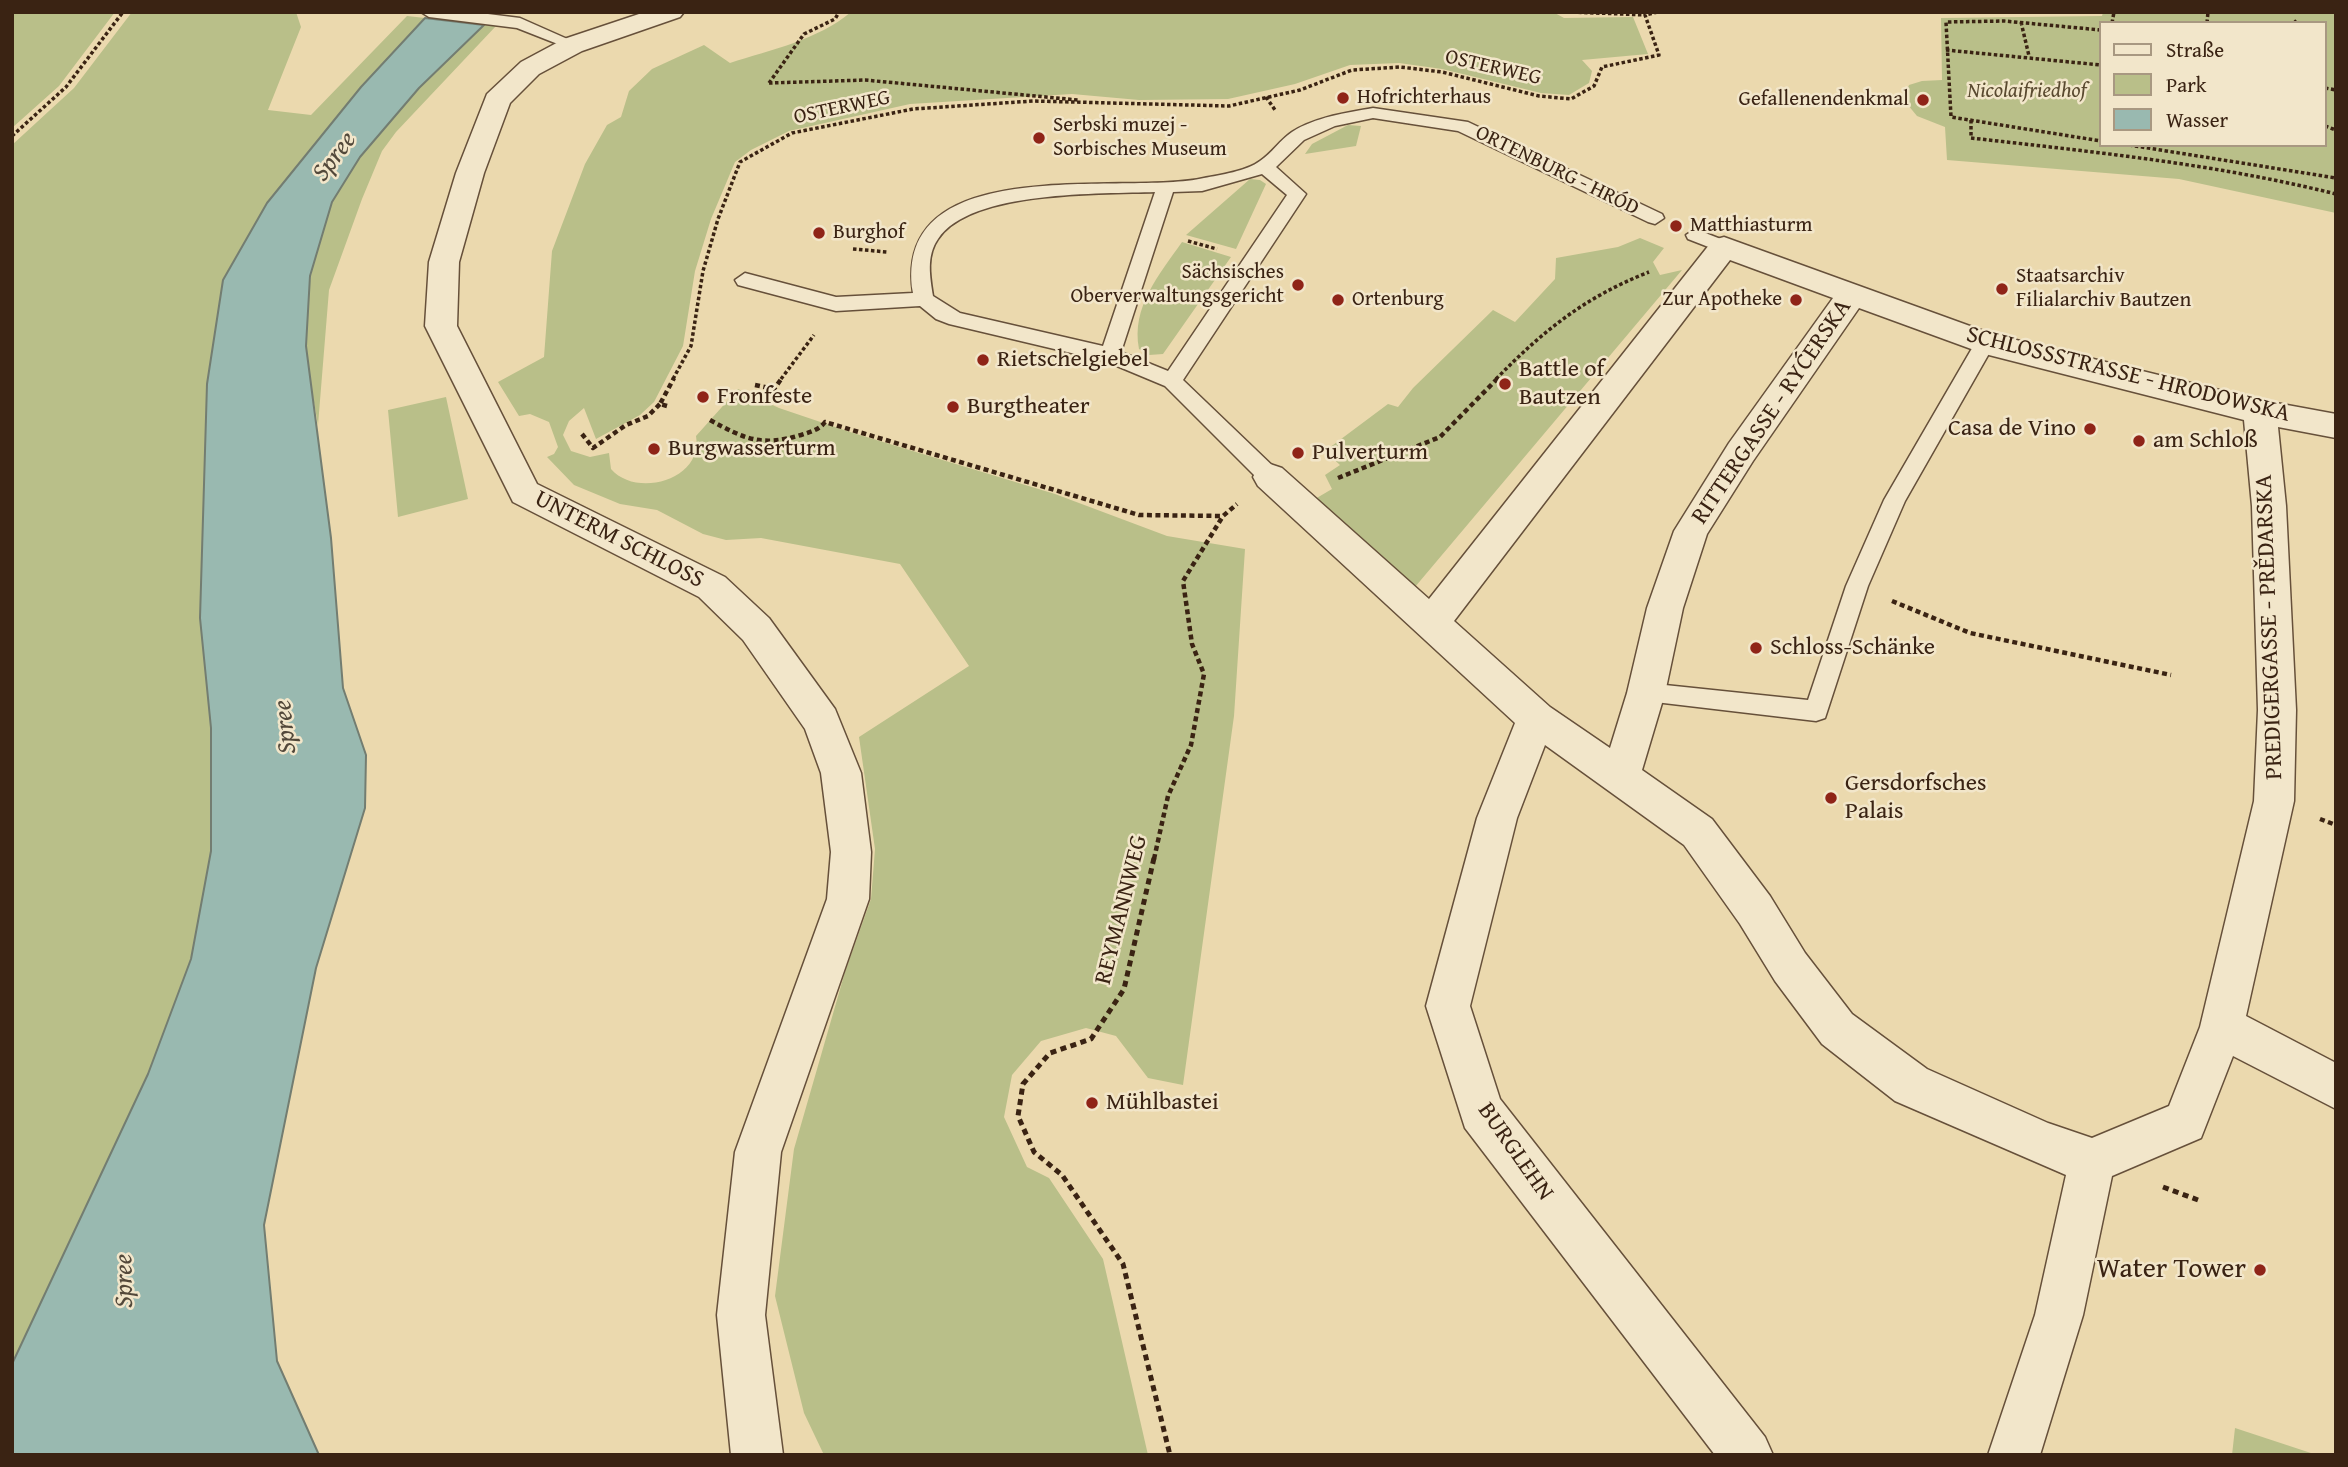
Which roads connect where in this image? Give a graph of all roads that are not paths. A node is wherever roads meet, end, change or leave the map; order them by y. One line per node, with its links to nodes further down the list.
1 (429, 12): 3 (lane)
2 (671, 12): 3 (street, UNTERM SCHLOSS)
3 (573, 45): 23 (street, UNTERM SCHLOSS)
4 (1265, 167): 5 (lane, ORTENBURG - HRÓD); 6 (lane, ORTENBURG - HRÓD); 12 (lane)
5 (1166, 186): 9 (lane, ORTENBURG - HRÓD); 11 (lane)
6 (1656, 218)
7 (745, 280): 9 (lane)
8 (1853, 293): 10 (street, SCHLOSSSTRASSE - HRODOWSKA); 16 (street, SCHLOSSSTRASSE - HRODOWSKA); 17 (street, RITTERGASSE - RYĆERSKA)
9 (924, 299): 11 (lane)
10 (1985, 342): 13 (street, SCHLOSSSTRASSE - HRODOWSKA); 17 (lane)
11 (1110, 355): 12 (lane)
12 (1172, 381): 15 (lane)
13 (2260, 412): 14 (street, SCHLOSSSTRASSE - HRODOWSKA); 20 (street, PREDIGERGASSE - PRĚDARSKA)
14 (2336, 426)
15 (1282, 488): 16 (street)
16 (1432, 622): 18 (street)
17 (1646, 693): 19 (street, RITTERGASSE - RYĆERSKA)
18 (1536, 718): 19 (street); 24 (street, BURGLEHN)
19 (1620, 777): 22 (street)
20 (2222, 1027): 21 (street); 22 (street, PREDIGERGASSE - PRĚDARSKA)
21 (2336, 1087)
22 (2092, 1161): 25 (street)
23 (757, 1455)
24 (1747, 1455)
25 (2014, 1455)

